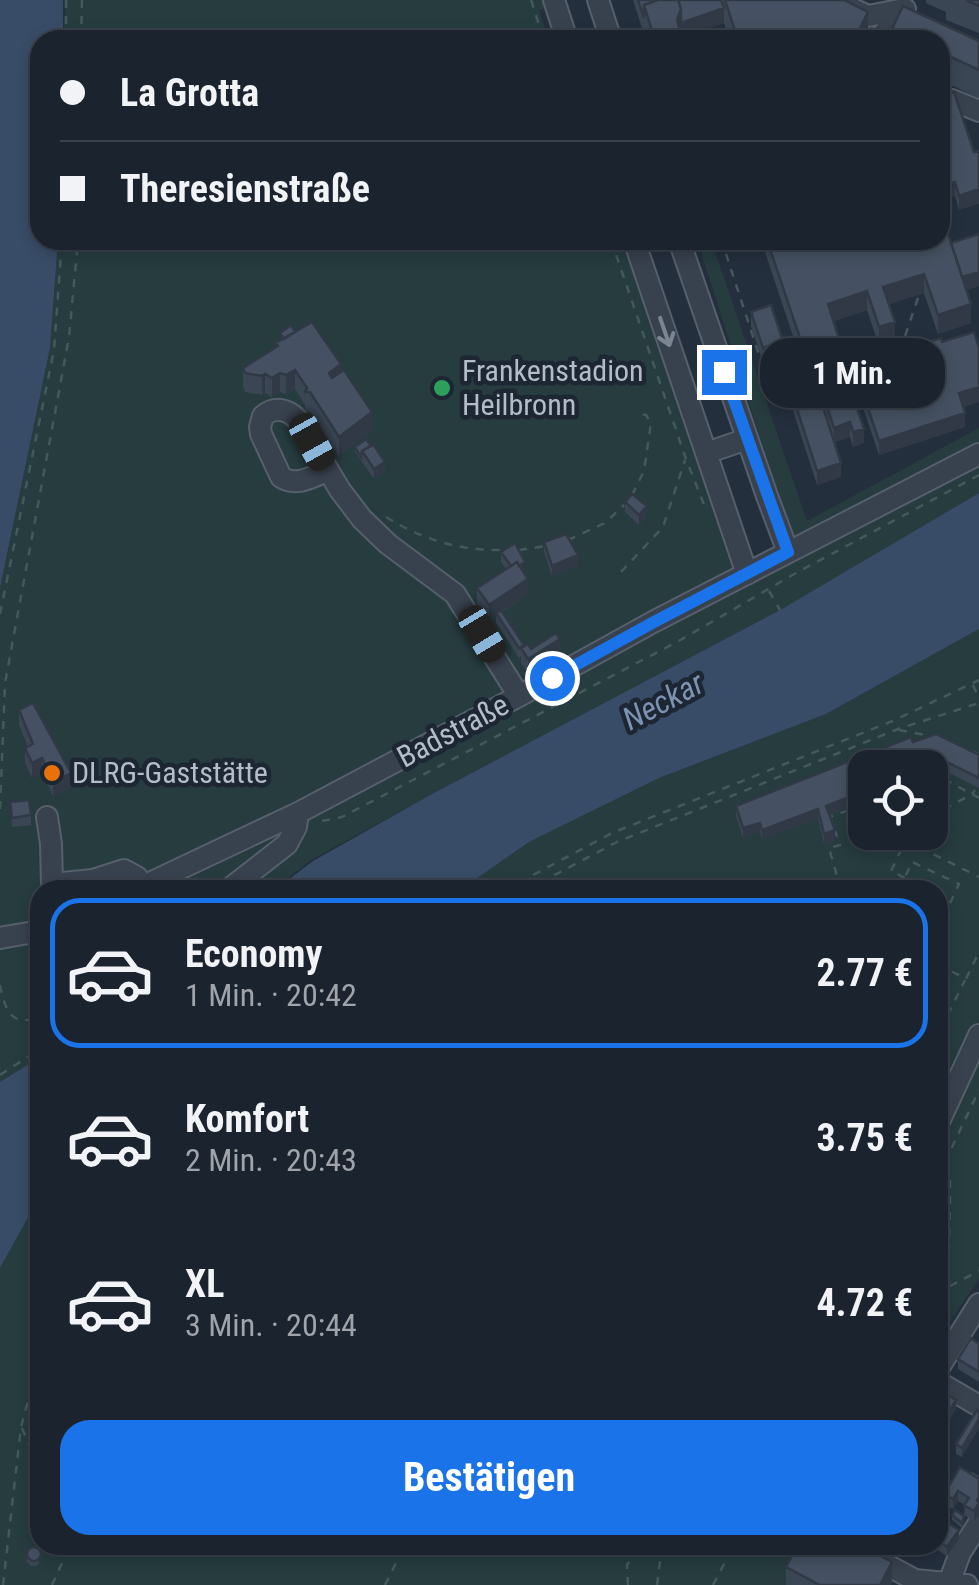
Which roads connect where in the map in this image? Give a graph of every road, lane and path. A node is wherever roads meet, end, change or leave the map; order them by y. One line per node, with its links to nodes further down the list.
1 (66, 0): 8 (path)
2 (82, 0): 9 (path)
3 (530, 0): 10 (path)
4 (554, 0): 11 (street)
5 (598, 0): 12 (street)
6 (833, 0): 7 (street)
7 (905, 5): 13 (street); 14 (street)
8 (66, 30)
9 (81, 30)
10 (540, 30)
11 (564, 30)
12 (608, 30)
13 (886, 30)
14 (922, 30)
15 (950, 100): 16 (street)
16 (979, 111)
17 (61, 250): 43 (path)
18 (77, 250): 61 (path)
19 (615, 250): 33 (path)
20 (637, 250): 33 (street, one-way to 33)
21 (682, 250): 31 (street)
22 (724, 250): 28 (path)
23 (919, 296): 26 (path)
24 (840, 336): 27 (path)
25 (915, 348): 26 (path)
26 (899, 352): 27 (path)
27 (849, 370): 28 (path)
28 (831, 391): 29 (path)
29 (833, 399)
30 (638, 414): 37 (path)
31 (747, 439): 33 (street); 38 (street)
32 (979, 454): 38 (street, Badstraße)
33 (696, 456): 36 (path); 39 (path); 40 (street)
34 (328, 470): 46 (street)
35 (979, 475): 41 (path)
36 (705, 508)
37 (384, 516)
38 (788, 552): 40 (street, Badstraße)
39 (621, 572)
40 (747, 574): 46 (street, Badstraße)
41 (768, 590): 42 (path); 65 (path)
42 (780, 610)
43 (0, 614)
44 (979, 680): 45 (path)
45 (973, 684): 47 (path); 48 (path)
46 (520, 696): 63 (street, Badstraße)
47 (979, 701): 49 (path)
48 (895, 720): 49 (path); 53 (path)
49 (898, 729): 50 (path); 54 (path)
50 (934, 737)
51 (964, 749): 52 (path)
52 (979, 754)
53 (795, 760): 54 (path); 57 (path)
54 (798, 769): 59 (path)
55 (948, 780): 56 (path)
56 (973, 792): 58 (path); 60 (path)
57 (711, 793): 59 (path); 66 (path)
58 (979, 798)
59 (714, 802): 69 (path)
60 (948, 807)
61 (0, 809)
62 (848, 810): 81 (path)
63 (298, 814): 77 (street, Badstraße); 78 (street)
64 (47, 817): 74 (street)
65 (324, 821)
66 (594, 842): 69 (path); 70 (path)
67 (900, 850): 73 (path)
68 (925, 850): 71 (path)
69 (600, 851): 72 (path)
70 (544, 868): 72 (path); 79 (path)
71 (979, 877)
72 (550, 878): 80 (path)
73 (905, 878): 82 (path)
74 (52, 880)
75 (93, 880): 76 (street)
76 (138, 880)
77 (156, 880)
78 (241, 880)
79 (523, 880)
80 (546, 880)
81 (839, 880)
82 (948, 908)
83 (30, 933): 84 (street)
84 (0, 938)
85 (979, 952): 87 (path)
86 (948, 969): 87 (path)
87 (966, 979): 89 (path)
88 (0, 985): 90 (path)
89 (948, 1014)
90 (30, 1021)
91 (979, 1035): 95 (street)
92 (30, 1056): 93 (path)
93 (0, 1075)
94 (979, 1090): 96 (path)
95 (948, 1102)
96 (948, 1156)
97 (948, 1175): 99 (path)
98 (979, 1270): 99 (path)
99 (948, 1286)
100 (979, 1304): 102 (street)
101 (948, 1346): 102 (path)
102 (950, 1349): 103 (street)
103 (948, 1352)
104 (948, 1387): 106 (street)
105 (30, 1396): 107 (path)
106 (979, 1406)
107 (21, 1426): 108 (path); 120 (path)
108 (30, 1447)
109 (970, 1473): 110 (path)
110 (979, 1478)
111 (979, 1523): 119 (street)
112 (62, 1555): 121 (path)
113 (400, 1555): 122 (path)
114 (635, 1555): 123 (path)
115 (662, 1555): 124 (path)
116 (729, 1555): 125 (path)
117 (867, 1555): 118 (street)
118 (914, 1583): 119 (street)
119 (958, 1584)
120 (3, 1585)
121 (52, 1585)
122 (385, 1585)
123 (628, 1585)
124 (657, 1585)
125 (714, 1585)

